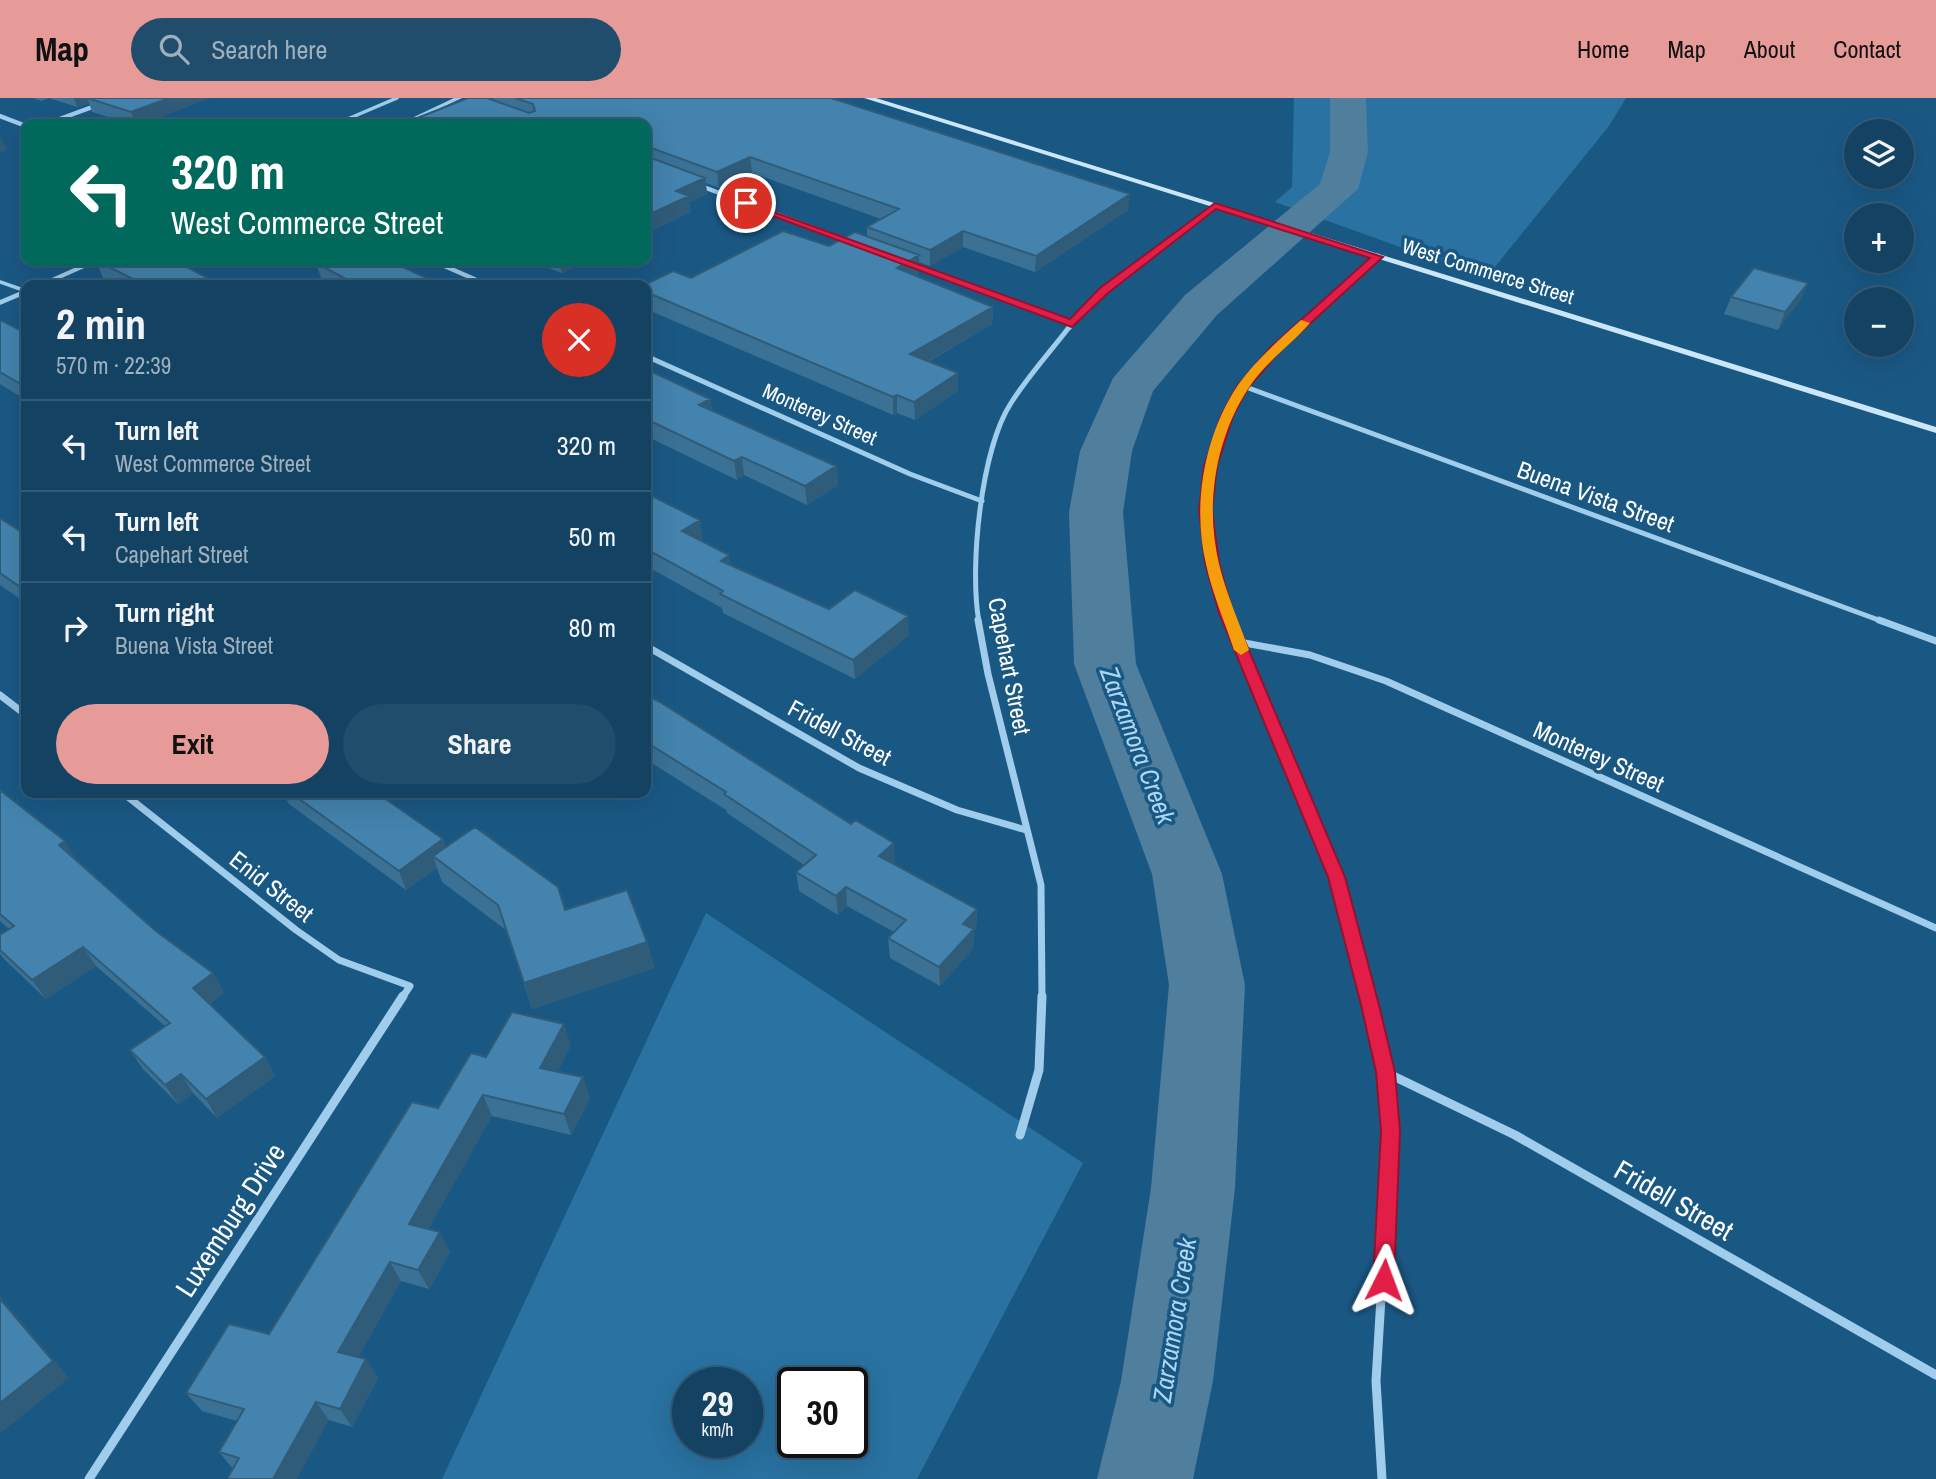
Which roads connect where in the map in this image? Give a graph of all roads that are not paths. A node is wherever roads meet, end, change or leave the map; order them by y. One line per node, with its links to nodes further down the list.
1 (117, 98): 6 (street)
2 (397, 98): 7 (lane)
3 (460, 98): 8 (street)
4 (867, 98): 11 (main road, West Commerce Street)
5 (0, 117): 9 (street)
6 (60, 119)
7 (348, 119)
8 (413, 119)
9 (21, 124)
10 (684, 180): 12 (street)
11 (1215, 206): 13 (main road, West Commerce Street); 23 (street, Capehart Street)
12 (852, 242)
13 (1378, 257): 25 (street); 26 (main road, West Commerce Street)
14 (904, 261): 23 (street)
15 (84, 266): 17 (street)
16 (444, 266): 18 (street)
17 (52, 280)
18 (477, 280)
19 (0, 282): 20 (lane)
20 (21, 289)
21 (21, 293): 22 (street)
22 (0, 303)
23 (1072, 324): 27 (street, Capehart Street)
24 (651, 358): 27 (street, Monterey Street)
25 (1243, 386): 28 (street); 29 (street, Buena Vista Street)
26 (1936, 430)
27 (982, 501): 34 (street, Capehart Street)
28 (1239, 642): 35 (street, Monterey Street); 37 (street)
29 (1936, 642)
30 (651, 649): 34 (street, Fridell Street)
31 (0, 695): 32 (street)
32 (21, 711)
33 (129, 798): 36 (street, Enid Street)
34 (1026, 830): 38 (street, Capehart Street)
35 (1936, 928)
36 (410, 986): 40 (street, Luxemburg Drive)
37 (1385, 1072): 39 (street, Fridell Street); 41 (street)
38 (1020, 1135)
39 (1936, 1375)
40 (89, 1479)
41 (1382, 1479)

